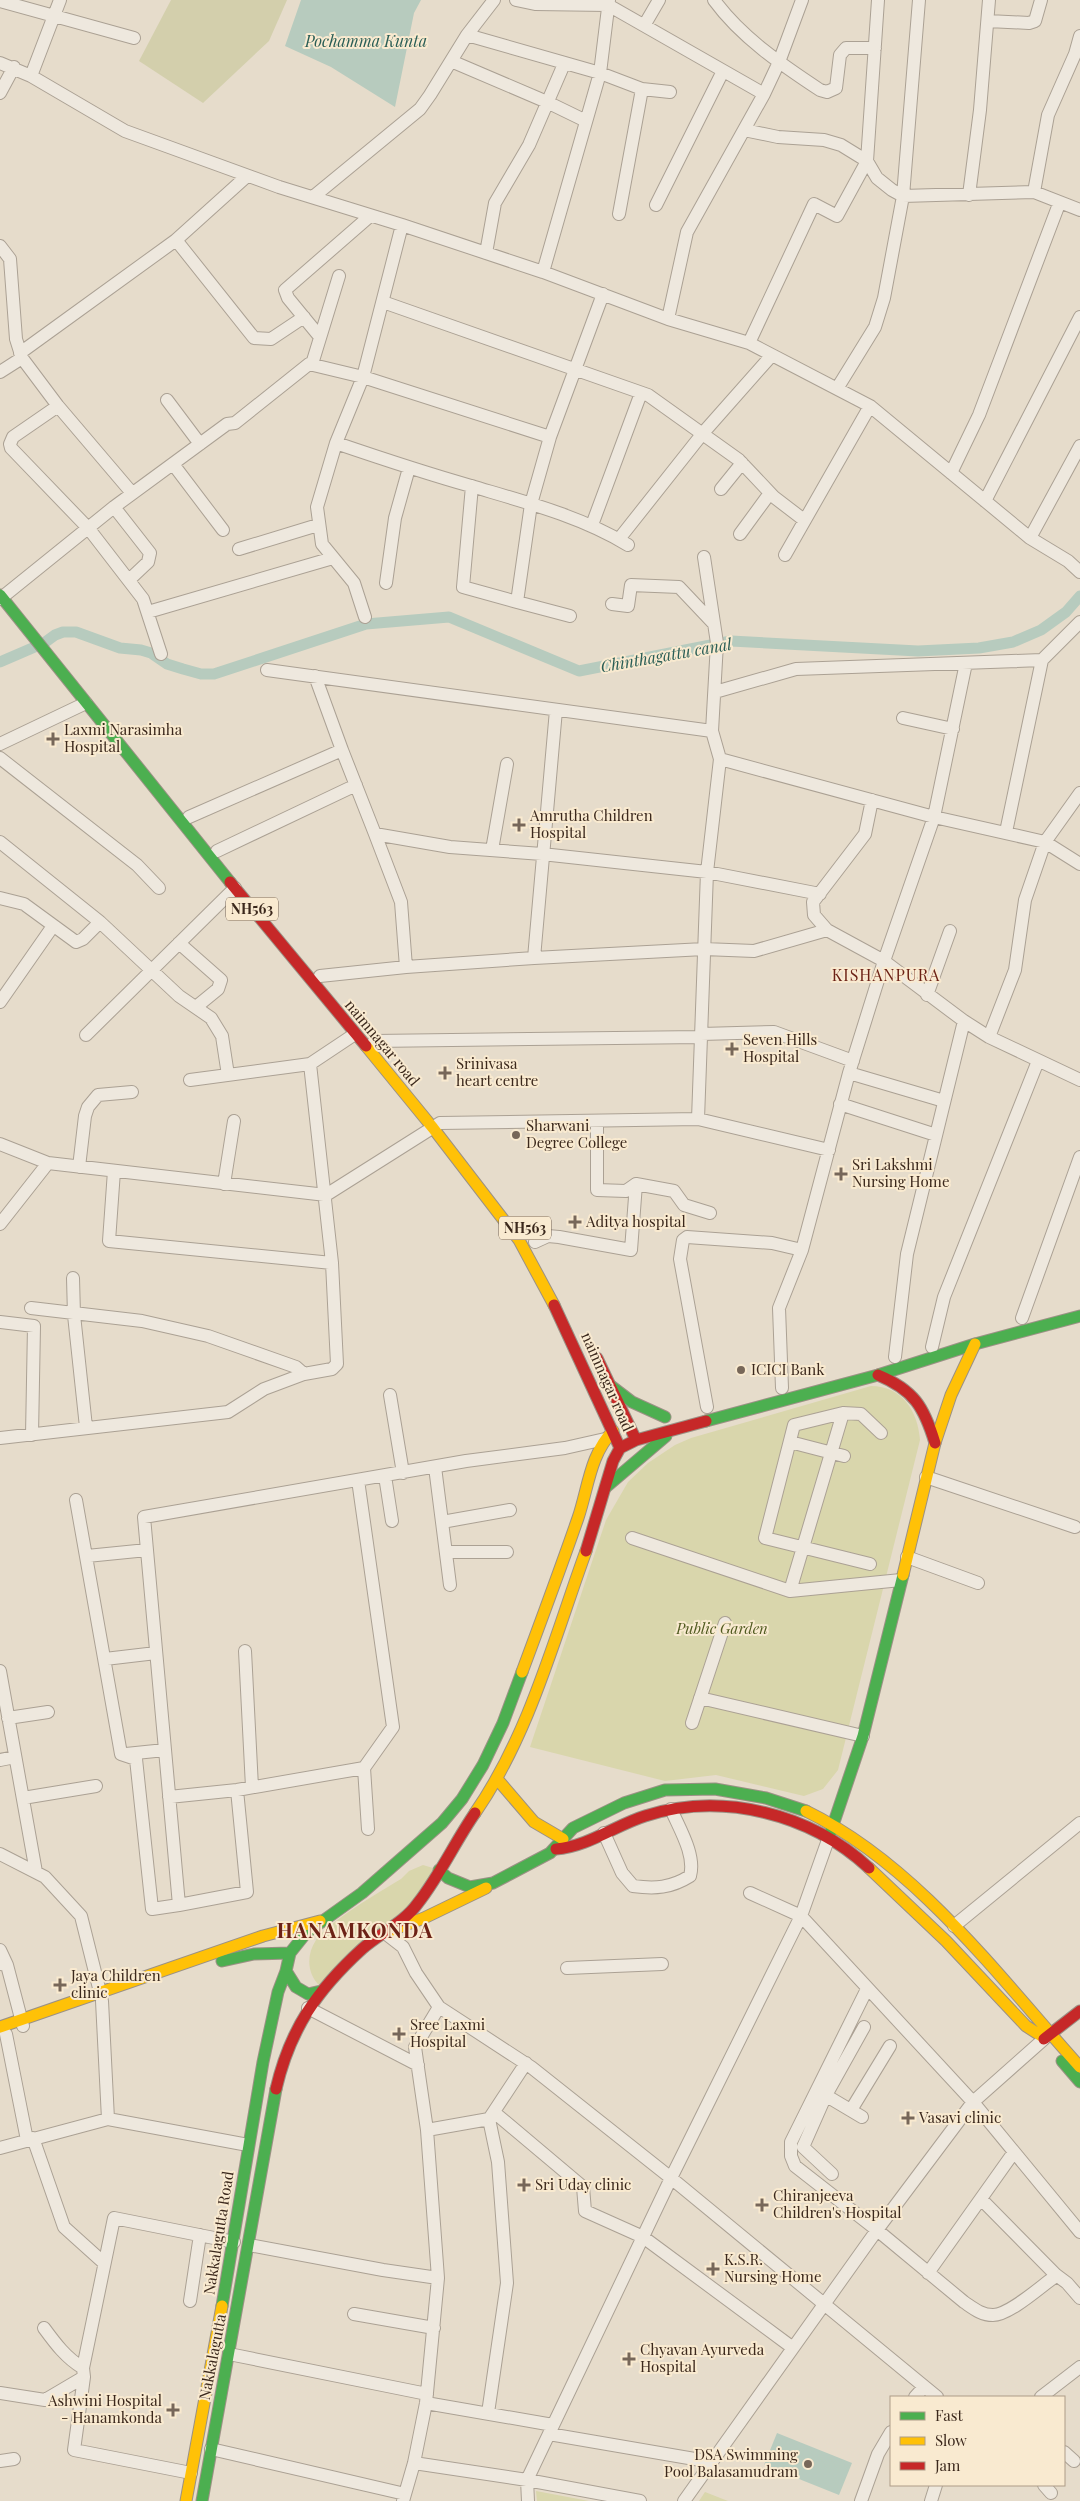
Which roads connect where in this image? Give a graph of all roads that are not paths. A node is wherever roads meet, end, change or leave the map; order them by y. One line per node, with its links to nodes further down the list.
1 (0, 0): 13 (street)
2 (60, 0): 13 (street)
3 (494, 0): 16 (street)
4 (516, 0): 12 (street)
5 (659, 0): 15 (street)
6 (714, 0): 21 (street)
7 (802, 0): 21 (street)
8 (878, 0): 19 (street)
9 (919, 0): 39 (street)
10 (990, 0): 14 (street)
11 (1041, 0): 14 (street)
12 (609, 3): 15 (street); 26 (street)
13 (54, 15): 18 (street); 27 (street)
14 (988, 21): 38 (street)
15 (644, 24): 25 (street)
16 (467, 35): 20 (street); 23 (street)
17 (1080, 36): 37 (street)
18 (134, 38)
19 (875, 48): 21 (street); 35 (street)
20 (451, 62): 32 (street); 40 (street)
21 (779, 62): 31 (street)
22 (0, 63): 24 (street)
23 (564, 64): 26 (street); 32 (street)
24 (14, 67): 27 (street); 30 (street)
25 (723, 70): 31 (street); 42 (street)
26 (600, 73): 28 (street); 33 (street)
27 (31, 76): 36 (street)
28 (642, 89): 29 (street); 44 (street)
29 (670, 92)
30 (0, 93)
31 (764, 94): 34 (street)
32 (547, 102): 33 (street); 49 (street)
33 (586, 121): 50 (street)
34 (744, 130): 35 (street); 56 (street)
35 (867, 161): 39 (street); 58 (street)
36 (247, 176): 40 (street); 47 (street)
37 (1034, 192): 38 (street); 41 (street)
38 (969, 195): 39 (street)
39 (903, 196): 65 (street)
40 (313, 198): 45 (street)
41 (1059, 204): 43 (street); 78 (street)
42 (656, 206)
43 (1080, 210)
44 (619, 214)
45 (370, 216): 46 (street); 54 (street)
46 (402, 225): 49 (street); 53 (street)
47 (176, 240): 54 (street); 60 (street)
48 (0, 246): 60 (street)
49 (486, 253): 50 (street)
50 (543, 272): 52 (street)
51 (339, 276): 57 (street)
52 (604, 294): 56 (street); 62 (street)
53 (383, 302): 62 (street); 64 (street)
54 (304, 317): 57 (street)
55 (1080, 317): 83 (street)
56 (668, 319): 58 (street)
57 (320, 337): 61 (street)
58 (749, 343): 59 (street)
59 (772, 355): 65 (street); 70 (street)
60 (21, 356): 63 (street); 68 (street)
61 (312, 364): 64 (street); 73 (street)
62 (575, 369): 66 (street); 71 (street)
63 (0, 372)
64 (363, 377): 71 (street); 72 (street)
65 (838, 387): 69 (street)
66 (641, 393): 70 (street); 88 (street)
67 (167, 400): 73 (street)
68 (58, 406): 81 (street); 89 (street)
69 (870, 406): 78 (street); 86 (street)
70 (703, 433): 75 (street); 88 (street)
71 (550, 437): 84 (street)
72 (336, 443): 77 (street); 87 (street)
73 (200, 444): 76 (street)
74 (1080, 446): 92 (street)
75 (742, 463): 80 (street); 82 (street)
76 (173, 464): 81 (street); 90 (street)
77 (409, 468): 79 (street); 100 (street)
78 (951, 473): 83 (street)
79 (472, 486): 84 (street); 102 (street)
80 (721, 489)
81 (132, 493): 85 (street)
82 (770, 493): 86 (street); 91 (street)
83 (985, 501): 92 (street)
84 (531, 504): 88 (street); 102 (street)
85 (114, 507): 89 (street); 98 (street)
86 (804, 520): 94 (street)
87 (318, 525): 93 (street); 96 (street)
88 (592, 526)
89 (89, 529): 98 (street); 101 (street)
90 (223, 530)
91 (740, 534)
92 (1030, 538): 97 (street)
93 (239, 549)
94 (785, 555)
95 (704, 557): 108 (street)
96 (334, 558): 104 (street); 105 (street)
97 (1080, 572)
98 (129, 580): 104 (street)
99 (0, 582): 101 (main road, NH563)
100 (386, 583)
101 (3, 596): 114 (main road, NH563)
102 (517, 602): 106 (street)
103 (612, 604): 108 (street)
104 (148, 612): 109 (street)
105 (364, 616)
106 (570, 616)
107 (1080, 622): 110 (street)
108 (714, 624): 115 (street)
109 (162, 654)
110 (1042, 660): 111 (street); 131 (street)
111 (966, 663): 115 (street); 119 (street)
112 (267, 670): 113 (street)
113 (315, 676): 117 (street); 122 (street)
114 (77, 685): 116 (main road, naimnagar road / NH563); 129 (main road, NH563)
115 (715, 692): 120 (street)
116 (86, 703): 121 (street); 141 (main road, naimnagar road / NH563)
117 (556, 710): 120 (street); 137 (street)
118 (903, 718): 119 (street)
119 (953, 729): 130 (street)
120 (712, 731): 124 (street)
121 (0, 744)
122 (342, 750): 126 (street); 129 (street)
123 (0, 758): 140 (street)
124 (720, 759): 128 (street); 139 (street)
125 (507, 764): 135 (street)
126 (356, 785): 132 (street); 136 (street)
127 (1080, 793): 134 (street)
128 (872, 800): 130 (street); 142 (street)
129 (189, 816): 136 (main road, NH563)
130 (934, 817): 131 (street); 151 (street)
131 (1006, 832): 134 (street)
132 (375, 834): 135 (street); 152 (street)
133 (0, 842): 144 (street)
134 (1045, 842): 138 (street); 162 (street)
135 (492, 850): 137 (street)
136 (217, 851): 154 (main road, NH563)
137 (542, 854): 139 (street); 150 (street)
138 (1080, 864)
139 (707, 872): 142 (street); 149 (street)
140 (160, 888)
141 (235, 888): 148 (street); 160 (main road, naimnagar road / NH563)
142 (820, 894): 146 (street)
143 (0, 898): 145 (street)
144 (100, 922): 145 (street); 153 (street)
145 (53, 926): 156 (street)
146 (827, 930): 149 (street); 151 (street)
147 (950, 932): 155 (street)
148 (179, 943): 153 (street); 157 (street)
149 (704, 949): 150 (street); 161 (street)
150 (534, 958): 152 (street)
151 (884, 961): 155 (street); 166 (street)
152 (406, 967): 154 (street)
153 (151, 971): 157 (street); 159 (street)
154 (320, 976): 163 (main road, NH563)
155 (928, 995): 158 (street)
156 (0, 1002)
157 (196, 1007): 167 (street)
158 (964, 1021): 162 (street); 171 (street)
159 (86, 1034)
160 (355, 1034): 165 (street); 176 (main road, naimnagar road / NH563)
161 (701, 1035): 163 (street); 166 (street); 173 (street)
162 (989, 1037): 164 (street)
163 (374, 1041): 176 (main road, NH563)
164 (1038, 1061): 169 (street); 202 (street)
165 (310, 1064): 167 (street); 187 (street)
166 (851, 1067): 171 (street); 172 (street)
167 (228, 1075): 168 (street)
168 (190, 1080)
169 (1080, 1080)
170 (132, 1092): 182 (street)
171 (944, 1102): 177 (street)
172 (840, 1104): 177 (street); 179 (street)
173 (698, 1119): 175 (street); 179 (street)
174 (234, 1121): 184 (street)
175 (598, 1121): 176 (street); 185 (street)
176 (437, 1126): 186 (main road, NH563); 187 (street); 219 (main road, naimnagar road / NH563)
177 (936, 1136): 204 (street)
178 (0, 1144): 181 (street)
179 (829, 1150): 192 (street)
180 (1080, 1157): 199 (street)
181 (48, 1163): 182 (street); 189 (street)
182 (79, 1166): 183 (street)
183 (114, 1170): 184 (street); 193 (street)
184 (224, 1184): 187 (street)
185 (636, 1184): 188 (street); 191 (street)
186 (499, 1194)
187 (326, 1196): 193 (street)
188 (710, 1213)
189 (0, 1224)
190 (524, 1228): 191 (main road, NH563)
191 (537, 1246)
192 (802, 1250): 209 (street); 211 (street)
193 (332, 1263): 206 (street)
194 (73, 1278): 197 (street)
195 (31, 1308): 197 (street)
196 (1038, 1314): 199 (main road)
197 (74, 1315): 206 (street); 215 (street)
198 (1080, 1316): 201 (main road)
199 (1022, 1318): 202 (main road)
200 (0, 1322): 218 (street)
201 (975, 1344): 207 (main road); 223 (main road)
202 (932, 1347): 204 (main road)
203 (592, 1348): 208 (main road)
204 (895, 1357): 205 (main road)
205 (881, 1361)
206 (304, 1374): 215 (street)
207 (878, 1375): 216 (main road); 223 (main road)
208 (610, 1385): 214 (main road); 214 (main road)
209 (782, 1388)
210 (390, 1395): 228 (street)
211 (712, 1406): 212 (main road)
212 (692, 1411)
213 (843, 1413): 217 (street); 222 (street); 225 (street)
214 (638, 1423): 219 (main road); 221 (main road)
215 (86, 1427): 218 (street)
216 (673, 1430): 221 (main road); 232 (main road)
217 (881, 1433)
218 (32, 1434): 220 (street)
219 (609, 1435): 224 (main road, naimnagar road / NH563); 227 (street); 279 (main road)
220 (0, 1438)
221 (636, 1440): 224 (main road)
222 (790, 1442): 225 (street); 239 (street)
223 (935, 1442): 230 (main road)
224 (620, 1448): 232 (main road)
225 (831, 1453): 226 (street); 239 (street)
226 (844, 1456)
227 (435, 1467): 228 (street); 236 (street)
228 (403, 1473): 229 (street)
229 (384, 1476): 231 (street); 235 (street)
230 (926, 1477): 237 (street); 244 (main road)
231 (358, 1480): 240 (street); 264 (street)
232 (606, 1487): 265 (main road)
233 (76, 1500): 243 (street)
234 (510, 1510): 236 (street)
235 (392, 1521)
236 (442, 1522): 241 (street)
237 (1076, 1527)
238 (632, 1538): 249 (street)
239 (803, 1548): 245 (street); 249 (street)
240 (147, 1550): 243 (street); 252 (street)
241 (446, 1552): 242 (street); 248 (street)
242 (507, 1552)
243 (87, 1556): 253 (street)
244 (907, 1557): 246 (main road); 247 (street)
245 (870, 1564)
246 (901, 1580): 249 (street); 259 (main road)
247 (978, 1583)
248 (450, 1585)
249 (790, 1591)
250 (725, 1623): 255 (street)
251 (245, 1651): 267 (street)
252 (156, 1653): 253 (street); 260 (street)
253 (105, 1659): 261 (street)
254 (0, 1671): 257 (street)
255 (700, 1698): 258 (street); 259 (street)
256 (48, 1712): 257 (street)
257 (5, 1717): 262 (street)
258 (692, 1724)
259 (863, 1736): 273 (main road)
260 (165, 1750): 261 (street); 269 (street)
261 (121, 1754): 284 (street)
262 (16, 1758): 263 (street); 270 (street)
263 (0, 1760)
264 (364, 1768): 267 (street); 274 (street)
265 (498, 1780): 277 (main road); 280 (main road)
266 (96, 1786): 270 (street)
267 (252, 1788): 268 (street)
268 (237, 1790): 269 (street); 284 (street)
269 (169, 1797): 284 (street)
270 (23, 1798): 281 (street)
271 (671, 1809): 275 (main road); 275 (street); 276 (main road)
272 (1080, 1823): 287 (street)
273 (833, 1824): 276 (main road); 277 (main road); 287 (main road)
274 (368, 1829)
275 (604, 1833): 277 (main road)
276 (829, 1837): 285 (street); 304 (main road)
277 (560, 1844): 282 (main road)
278 (0, 1854): 281 (street)
279 (400, 1860): 280 (main road); 286 (main road)
280 (431, 1862): 282 (main road); 288 (main road)
281 (36, 1872): 297 (street)
282 (493, 1883): 288 (main road)
283 (750, 1893): 285 (street)
284 (179, 1905)
285 (801, 1916): 295 (street); 322 (street)
286 (320, 1920): 290 (main road); 297 (main road)
287 (954, 1926): 304 (main road)
288 (386, 1932): 296 (main road, Nakkalagutta); 298 (street)
289 (0, 1950): 292 (street)
290 (290, 1953): 294 (main road, Nakkalagutta Road); 297 (main road)
291 (662, 1964): 293 (street)
292 (3, 1965): 301 (street)
293 (567, 1968)
294 (286, 1971): 296 (main road); 318 (main road, Nakkalagutta Road)
295 (867, 1989): 310 (street); 311 (street)
296 (321, 1991): 299 (main road, Nakkalagutta)
297 (101, 1997): 301 (main road); 315 (street)
298 (440, 2007): 306 (street); 307 (street)
299 (308, 2008): 307 (street); 329 (main road, Nakkalagutta)
300 (1080, 2011): 304 (main road)
301 (22, 2023): 303 (main road)
302 (864, 2027): 310 (street)
303 (2, 2032): 317 (street)
304 (1047, 2036): 308 (main road); 309 (main road); 311 (street)
305 (890, 2046): 312 (street)
306 (526, 2063): 313 (street); 322 (street)
307 (418, 2065): 316 (street)
308 (1080, 2066)
309 (1080, 2082)
310 (821, 2092): 312 (street); 321 (street); 324 (street)
311 (972, 2102): 320 (street); 324 (street)
312 (850, 2110): 314 (street)
313 (492, 2116): 316 (street); 327 (street); 350 (street)
314 (862, 2117)
315 (108, 2119): 317 (street); 318 (street)
316 (427, 2130): 333 (street)
317 (30, 2139): 319 (street); 330 (street)
318 (248, 2145): 328 (main road, Nakkalagutta Road)
319 (0, 2148)
320 (1014, 2152): 323 (street); 325 (street)
321 (832, 2174)
322 (671, 2178): 327 (street); 336 (street)
323 (982, 2200): 331 (street); 332 (street)
324 (877, 2230): 331 (street); 336 (street)
325 (1080, 2232)
326 (200, 2235): 328 (street); 330 (street); 335 (street)
327 (643, 2237): 340 (street); 351 (street)
328 (234, 2242): 360 (main road, Nakkalagutta Road)
329 (249, 2245): 333 (street); 341 (main road, Nakkalagutta)
330 (104, 2263): 343 (street)
331 (928, 2273): 332 (street)
332 (1055, 2274): 334 (street)
333 (438, 2278): 339 (street)
334 (1080, 2298)
335 (190, 2301)
336 (825, 2304): 340 (street); 344 (street)
337 (354, 2314): 339 (street)
338 (44, 2328): 343 (street)
339 (434, 2328): 349 (street)
340 (794, 2348): 358 (street)
341 (229, 2354): 349 (street); 353 (main road, Nakkalagutta)
342 (1080, 2367): 348 (street)
343 (83, 2372): 345 (street); 360 (street)
344 (924, 2387): 346 (street); 347 (street)
345 (0, 2393)
346 (916, 2396)
347 (936, 2396)
348 (1042, 2396)
349 (427, 2398): 350 (street); 359 (street)
350 (488, 2413): 351 (street)
351 (551, 2430): 358 (street); 361 (street)
352 (890, 2434): 369 (street)
353 (211, 2449): 363 (street); 365 (main road, Nakkalagutta)
354 (1065, 2453): 357 (street)
355 (14, 2459): 356 (street)
356 (0, 2461)
357 (1074, 2461)
358 (712, 2462): 368 (street)
359 (414, 2463): 361 (street); 363 (street)
360 (191, 2473): 364 (main road, Nakkalagutta Road)
361 (527, 2480): 366 (street); 367 (street)
362 (936, 2486): 370 (street)
363 (404, 2498)
364 (186, 2501)
365 (202, 2501)
366 (528, 2501)
367 (640, 2501)
368 (684, 2501)
369 (862, 2501)
370 (930, 2501)

